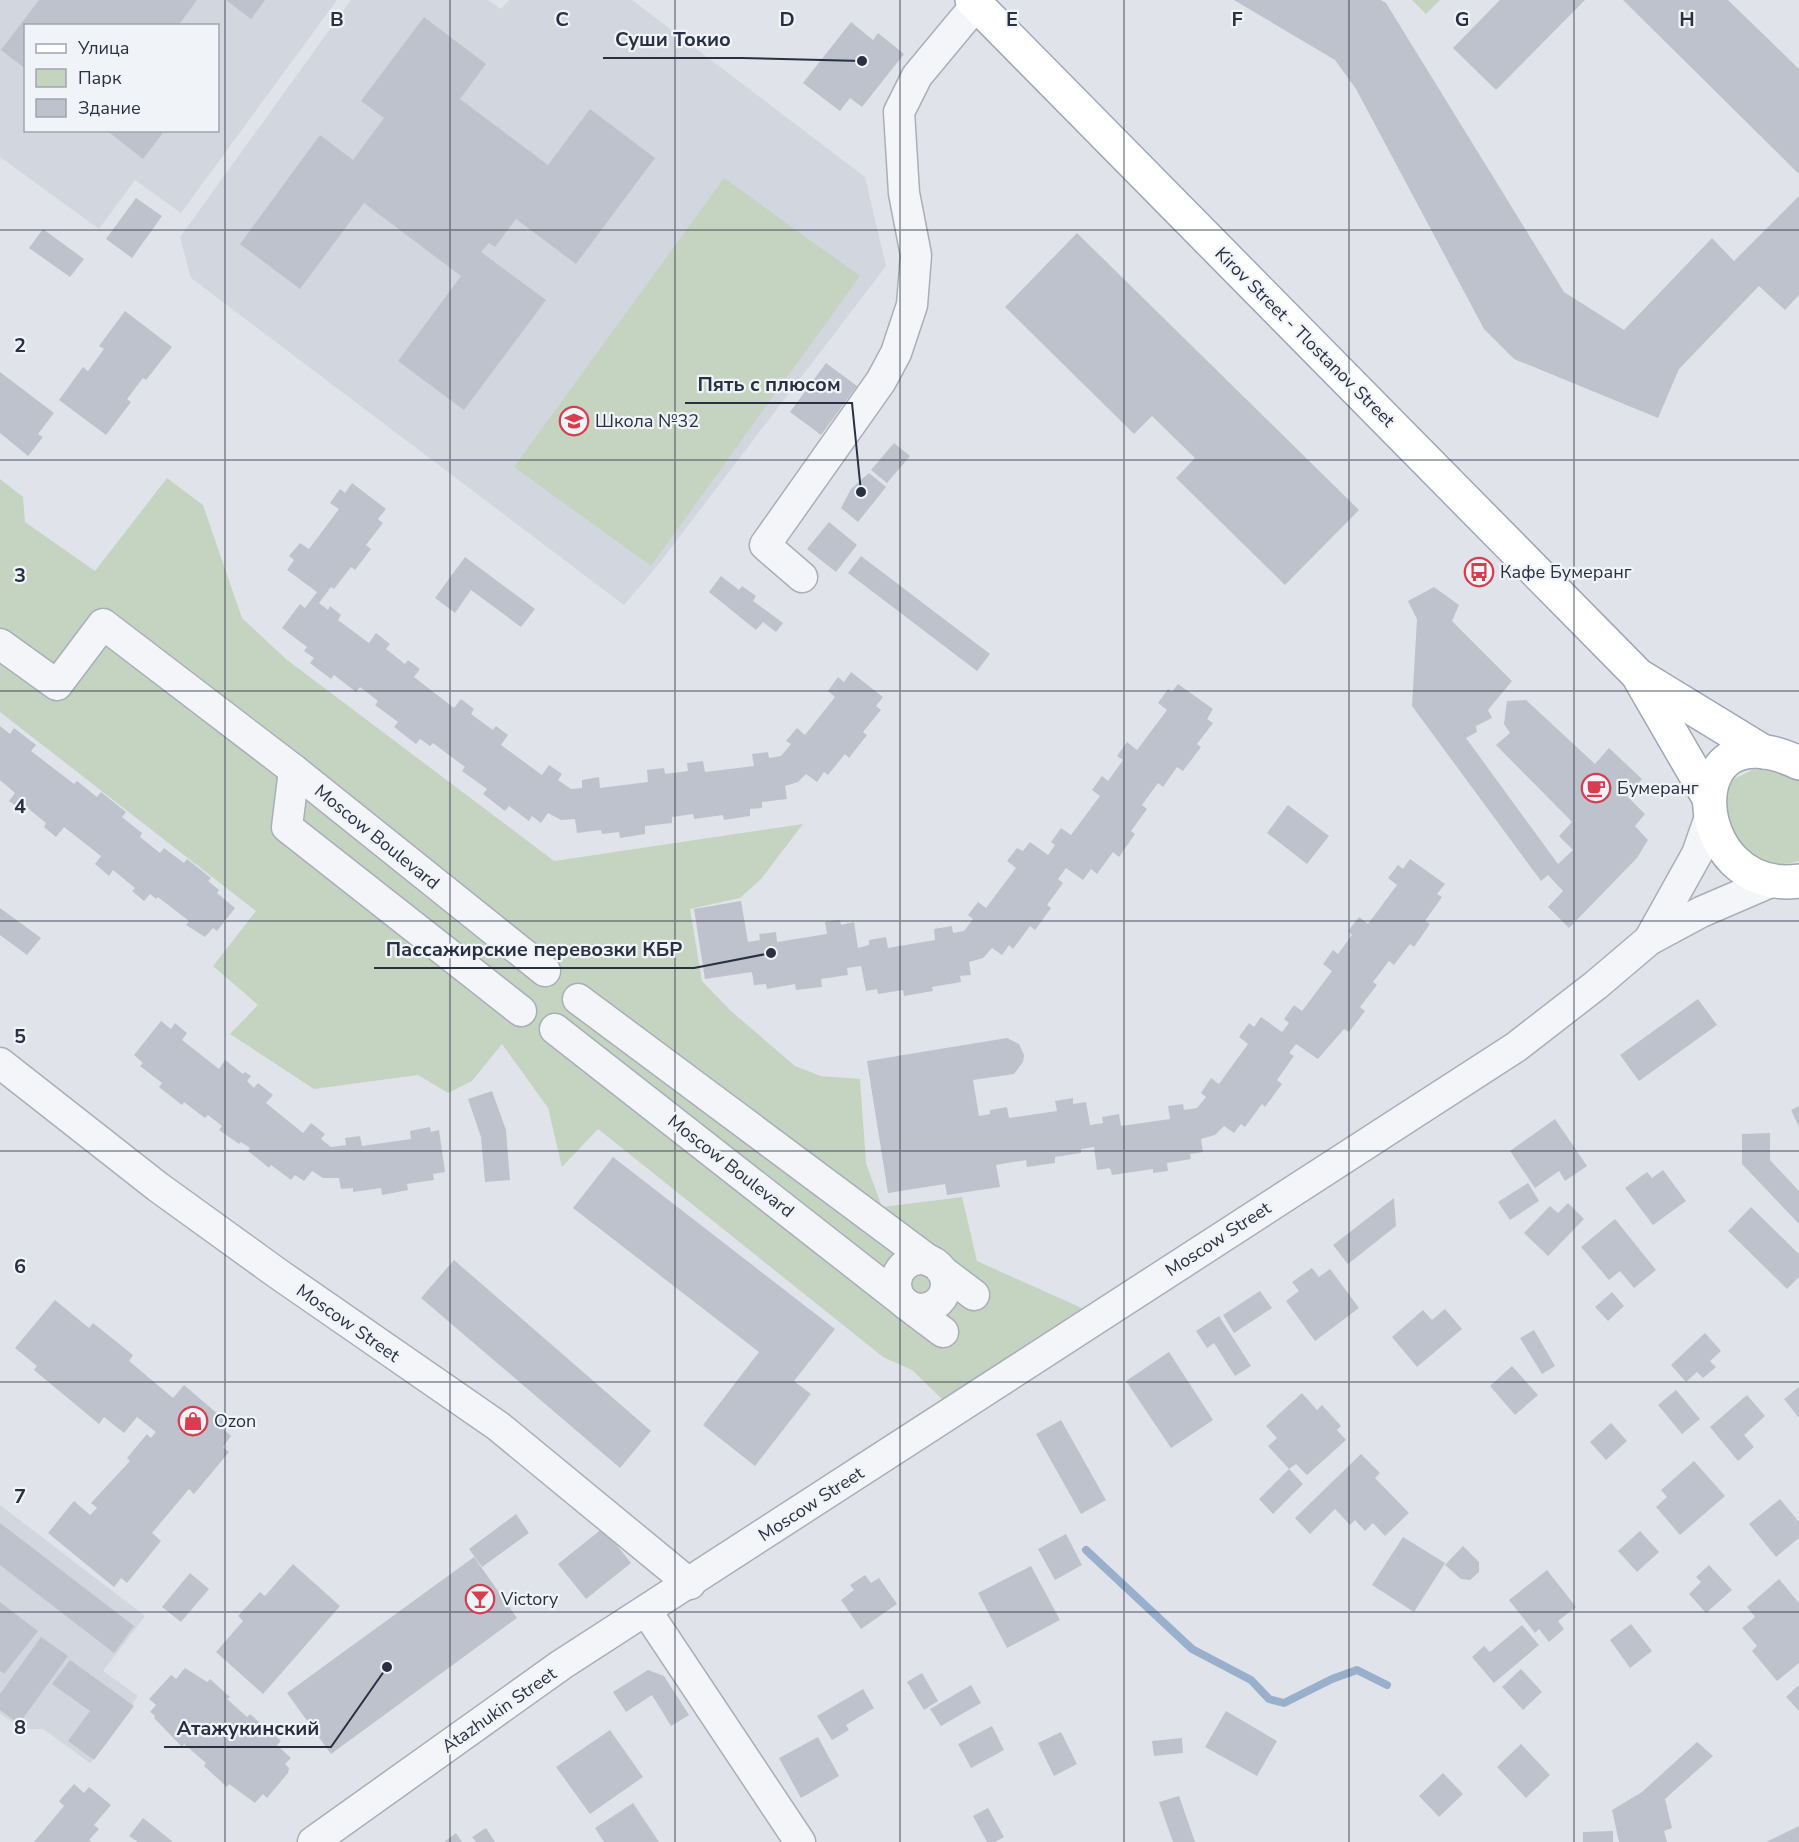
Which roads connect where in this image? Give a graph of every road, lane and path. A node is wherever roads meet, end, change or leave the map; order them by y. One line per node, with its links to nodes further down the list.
1 (974, 2): 2 (street); 6 (main road, Kirov Street - Tlostanov Street)
2 (802, 577)
3 (0, 620): 5 (street)
4 (0, 644): 5 (street, Moscow Boulevard)
5 (67, 669): 9 (street, Moscow Boulevard)
6 (1638, 675): 7 (main road); 10 (main road)
7 (1764, 752): 8 (main road); 10 (main road)
8 (1799, 763)
9 (294, 770): 13 (street, Moscow Boulevard); 15 (street, Moscow Boulevard)
10 (1710, 807): 11 (main road); 12 (street)
11 (1791, 883): 12 (street)
12 (1649, 940): 22 (street, Moscow Street)
13 (544, 971): 14 (street); 15 (street)
14 (578, 999): 16 (street); 18 (street)
15 (521, 1011): 16 (street)
16 (555, 1029): 20 (street, Moscow Boulevard)
17 (0, 1063): 22 (street, Moscow Street)
18 (936, 1266): 19 (street); 20 (street)
19 (974, 1294)
20 (907, 1305): 21 (street, Moscow Boulevard)
21 (943, 1332)
22 (690, 1584): 23 (street, Atazhukin Street)
23 (647, 1612): 24 (street, Atazhukin Street); 25 (street)
24 (313, 1842)
25 (800, 1842)

